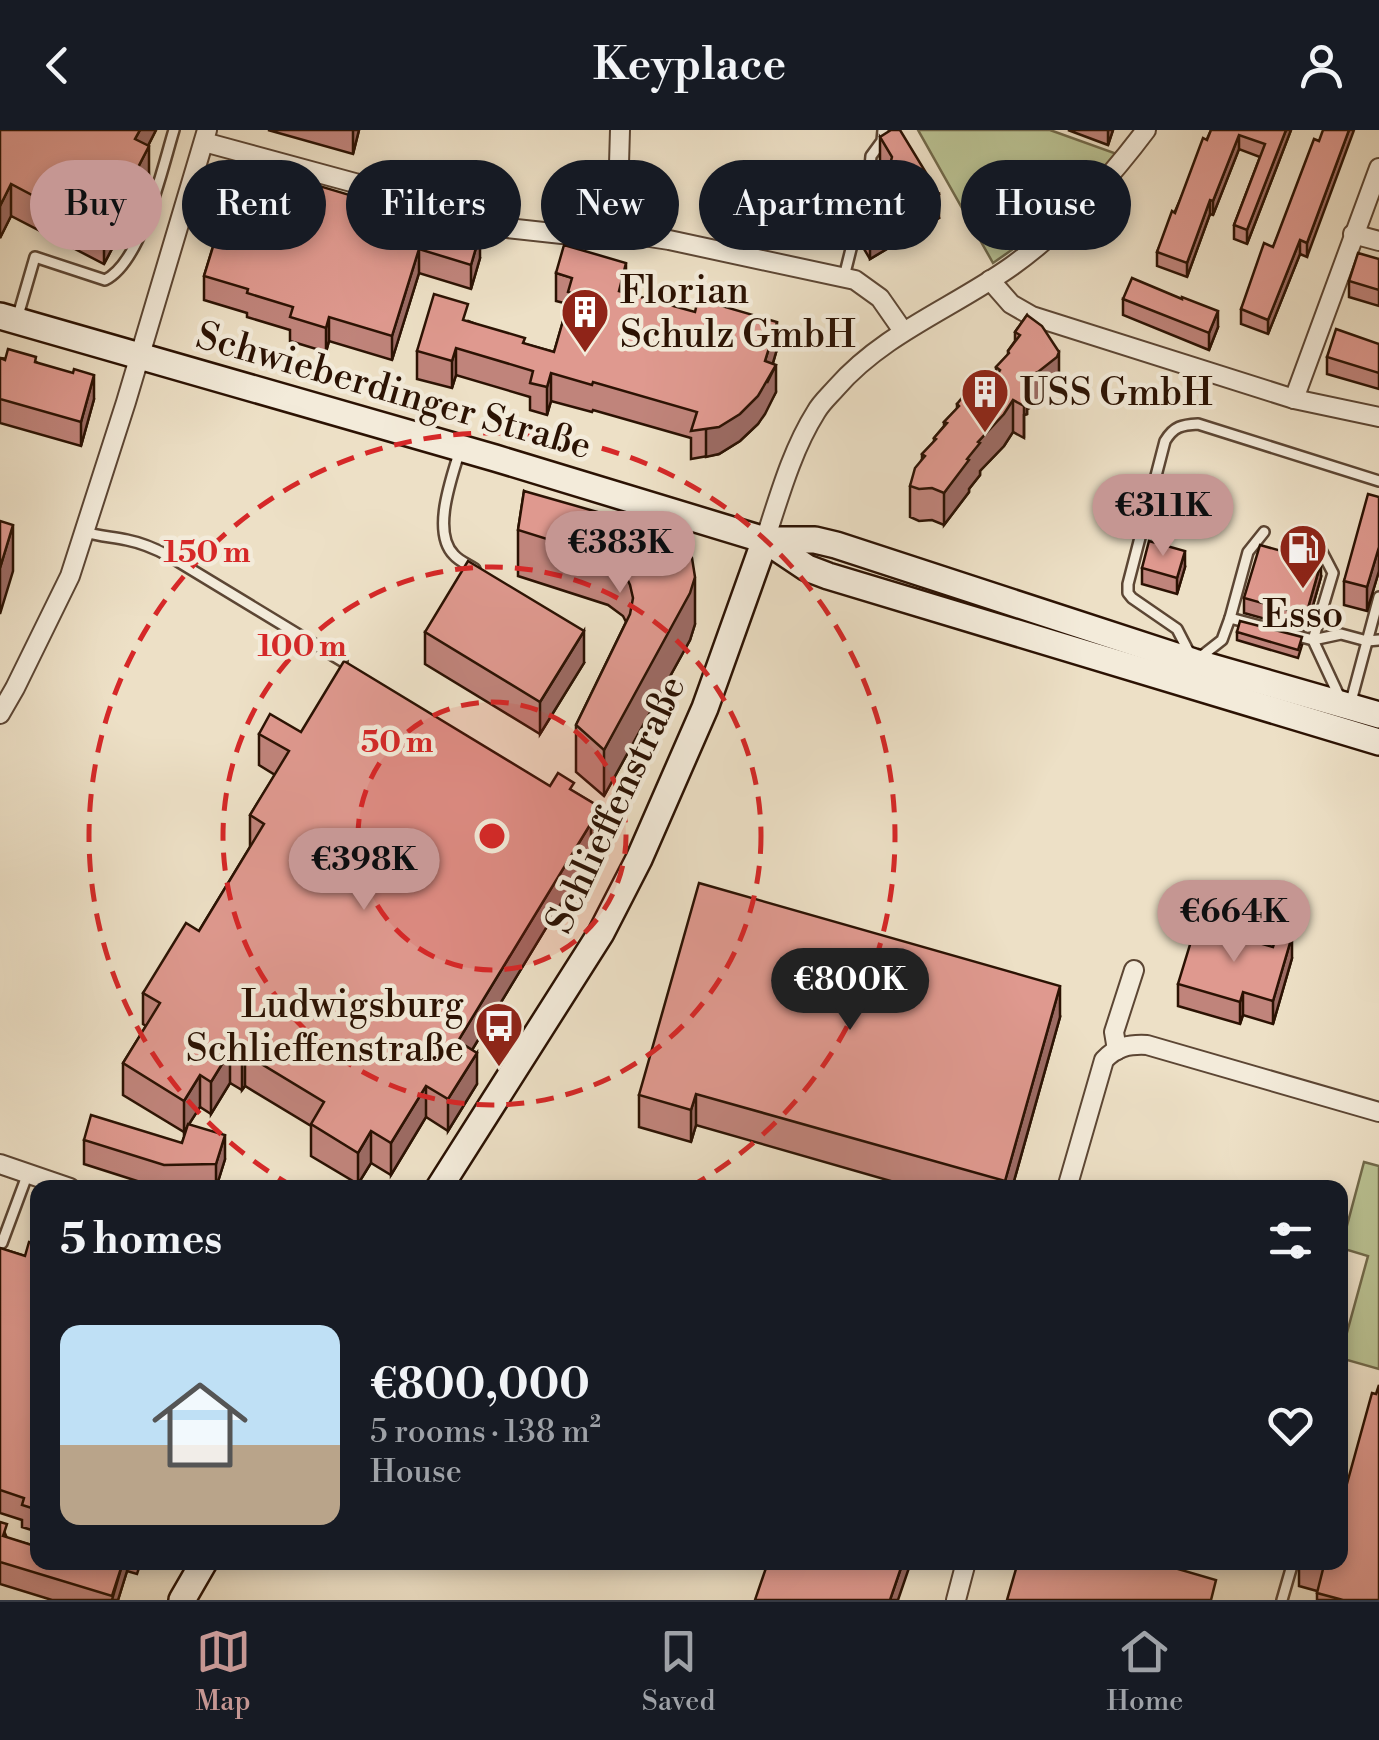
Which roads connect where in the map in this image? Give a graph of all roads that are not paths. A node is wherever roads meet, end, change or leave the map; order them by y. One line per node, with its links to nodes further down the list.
1 (174, 130): 14 (lane)
2 (620, 130): 6 (street)
3 (883, 130): 12 (lane)
4 (1146, 130): 13 (street)
5 (205, 136): 8 (street); 16 (street)
6 (619, 160)
7 (1379, 168): 9 (street)
8 (541, 231)
9 (1353, 234): 11 (street); 17 (street)
10 (679, 242): 12 (street)
11 (1379, 242)
12 (844, 277): 15 (street)
13 (990, 280): 15 (street); 17 (street)
14 (8, 318): 16 (main road, Schwieberdinger Straße)
15 (903, 331): 23 (street)
16 (140, 355): 19 (main road, Schwieberdinger Straße); 21 (street)
17 (1294, 398): 18 (street)
18 (1379, 417)
19 (461, 448): 23 (main road, Schwieberdinger Straße); 25 (lane)
20 (1379, 481): 34 (lane)
21 (84, 532): 33 (lane); 36 (street)
22 (1264, 532): 28 (lane)
23 (765, 540): 26 (main road, Schwieberdinger Straße); 29 (main road, Schwieberdinger Straße); 45 (main road, Schlieffenstraße)
24 (1321, 550): 30 (lane)
25 (490, 578)
26 (986, 594): 29 (main road); 34 (main road, Schwieberdinger Straße)
27 (1379, 596): 32 (lane)
28 (1230, 618): 30 (lane); 34 (lane)
29 (978, 622): 38 (main road, Schwieberdinger Straße)
30 (1312, 640): 32 (lane); 35 (lane)
31 (1379, 640): 32 (lane)
32 (1367, 641): 35 (lane)
33 (342, 661)
34 (1194, 662): 35 (main road, Schwieberdinger Straße)
35 (1346, 706): 37 (main road, Schwieberdinger Straße)
36 (0, 712)
37 (1379, 715)
38 (1379, 742)
39 (1134, 970): 40 (street)
40 (1117, 1050): 41 (street); 46 (street)
41 (1379, 1112)
42 (0, 1164): 43 (street)
43 (28, 1173): 44 (street); 47 (lane)
44 (48, 1180)
45 (444, 1180)
46 (1069, 1180)
47 (0, 1242)
48 (199, 1570): 51 (main road)
49 (964, 1570): 52 (street)
50 (1290, 1570): 53 (lane)
51 (182, 1600)
52 (956, 1600)
53 (1282, 1600)

